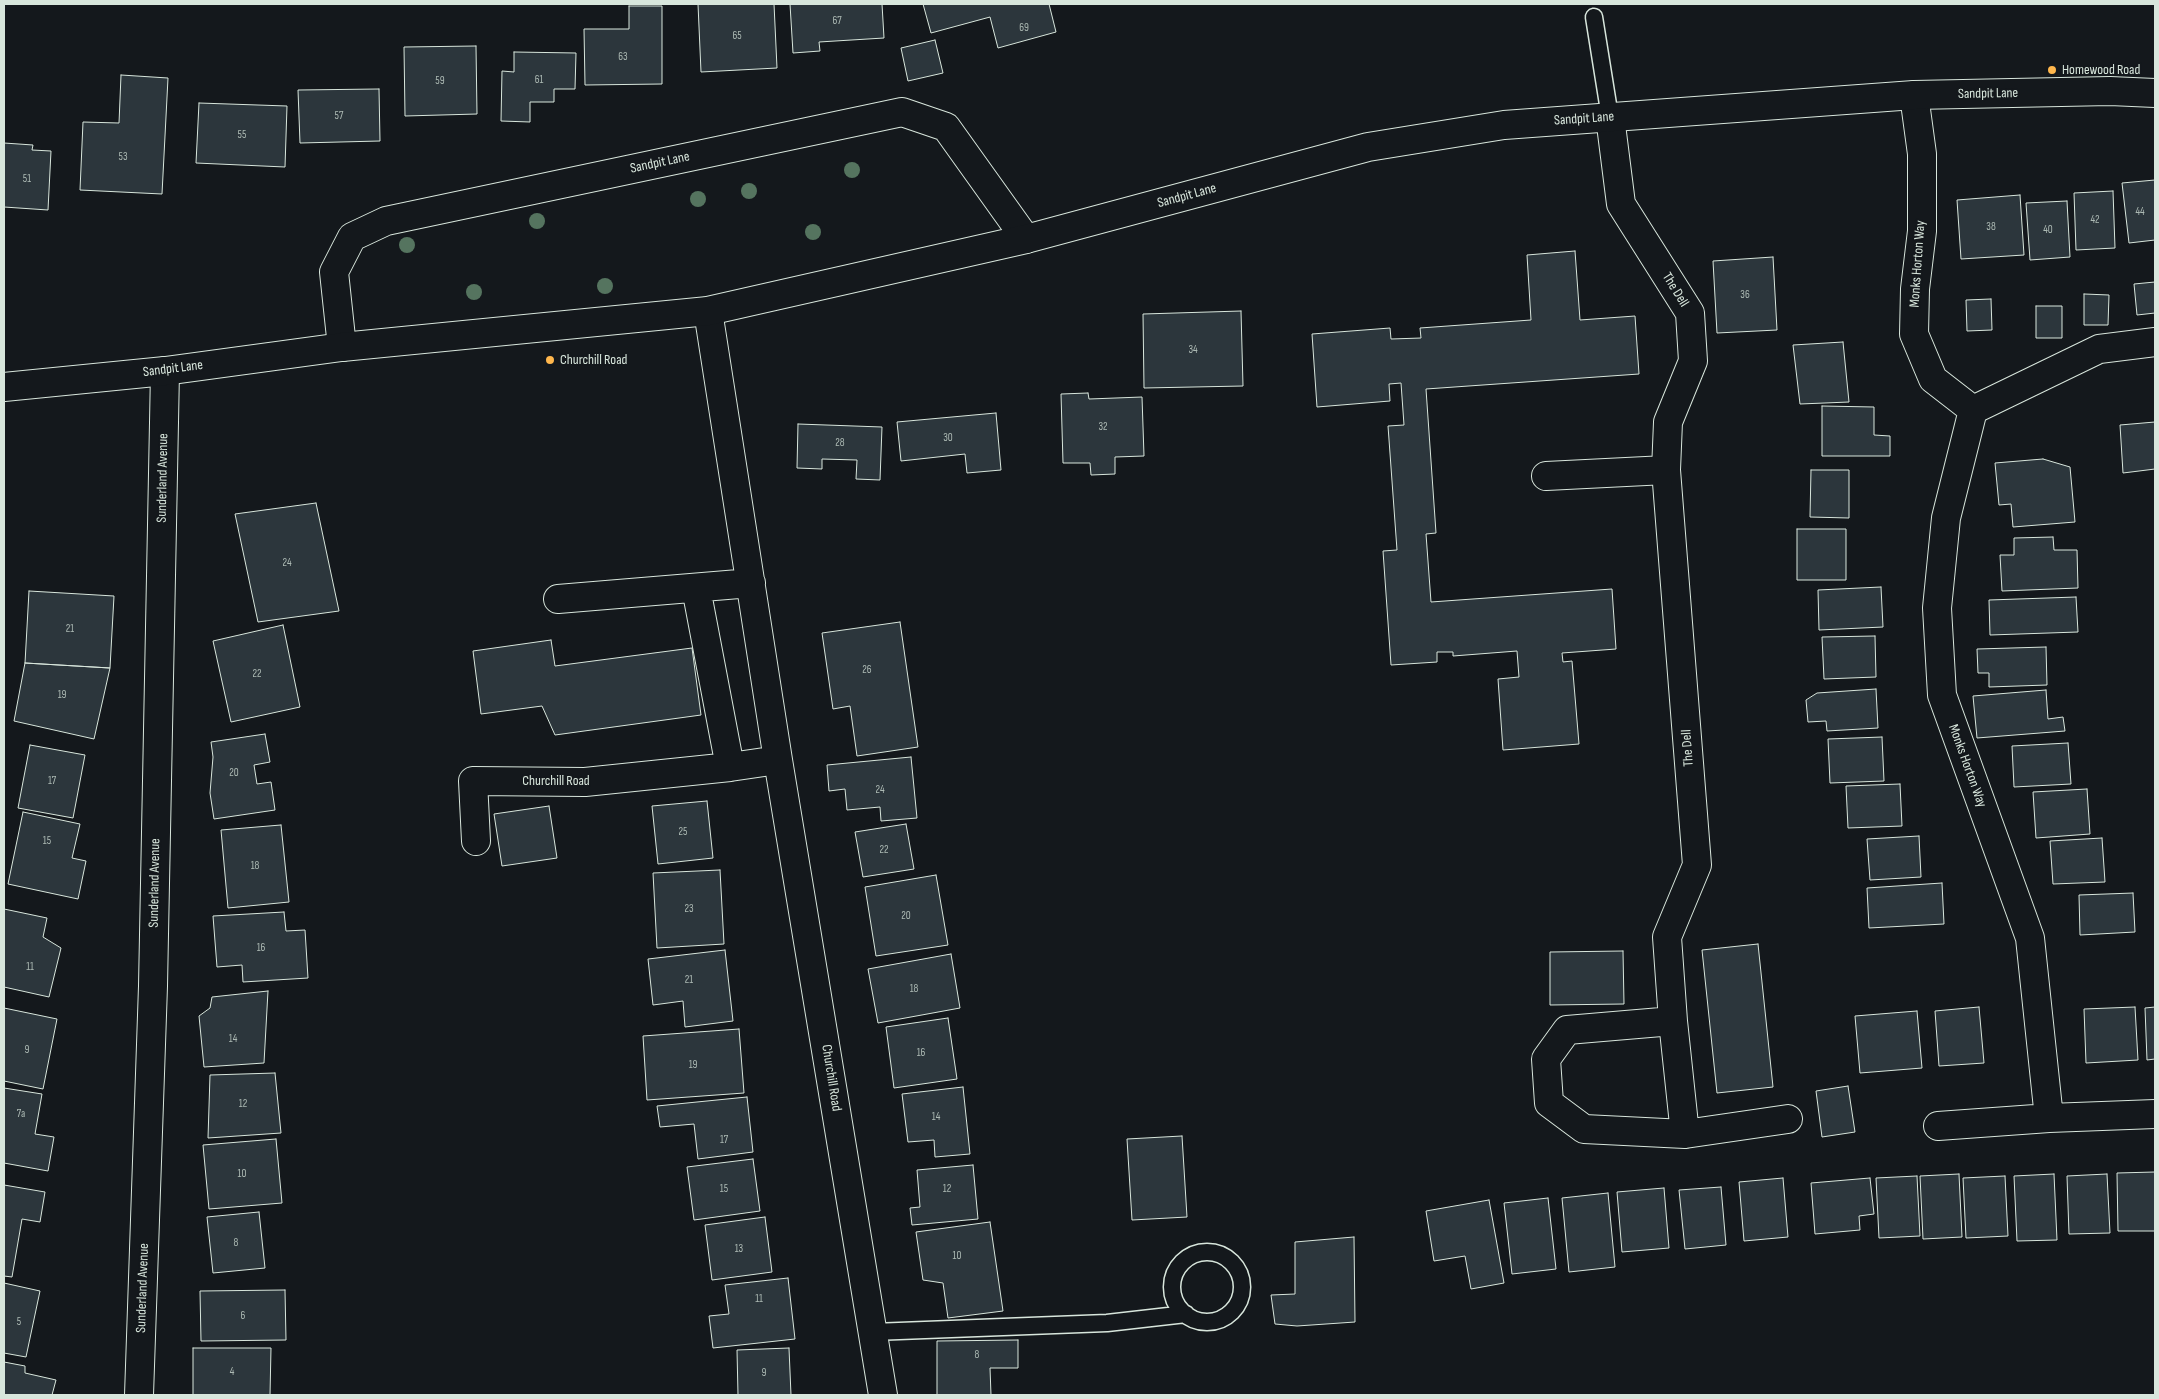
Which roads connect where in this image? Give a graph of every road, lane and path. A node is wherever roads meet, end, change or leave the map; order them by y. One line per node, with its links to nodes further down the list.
1 (1594, 17): 4 (lane)
2 (2155, 93): 3 (street, Sandpit Lane)
3 (1914, 96): 4 (street, Sandpit Lane); 11 (street, Monks Horton Way)
4 (1610, 117): 5 (street, Sandpit Lane); 12 (street, The Dell)
5 (1026, 239): 6 (street, Sandpit Lane); 8 (street, Sandpit Lane)
6 (708, 311): 8 (street, Sandpit Lane); 14 (street, Churchill Road)
7 (2155, 342): 11 (street)
8 (342, 347): 9 (street, Sandpit Lane)
9 (164, 370): 10 (street, Sandpit Lane); 28 (street, Sunderland Avenue)
10 (4, 387)
11 (1973, 410): 22 (street, Monks Horton Way)
12 (1666, 470): 13 (street); 20 (street, The Dell)
13 (1546, 476)
14 (752, 583): 15 (street); 17 (street, Churchill Road)
15 (696, 588): 16 (street); 18 (street)
16 (558, 599)
17 (778, 760): 18 (street, Churchill Road); 27 (street, Churchill Road)
18 (730, 767): 19 (street, Churchill Road)
19 (476, 841)
20 (1673, 1021): 25 (street, The Dell); 25 (street)
21 (2155, 1114): 22 (street)
22 (2049, 1118): 24 (street)
23 (1788, 1119): 25 (street)
24 (1938, 1126)
25 (1685, 1134)
26 (1186, 1314): 26 (lane); 27 (lane)
27 (873, 1332): 29 (street, Churchill Road)
28 (139, 1395)
29 (883, 1395)

